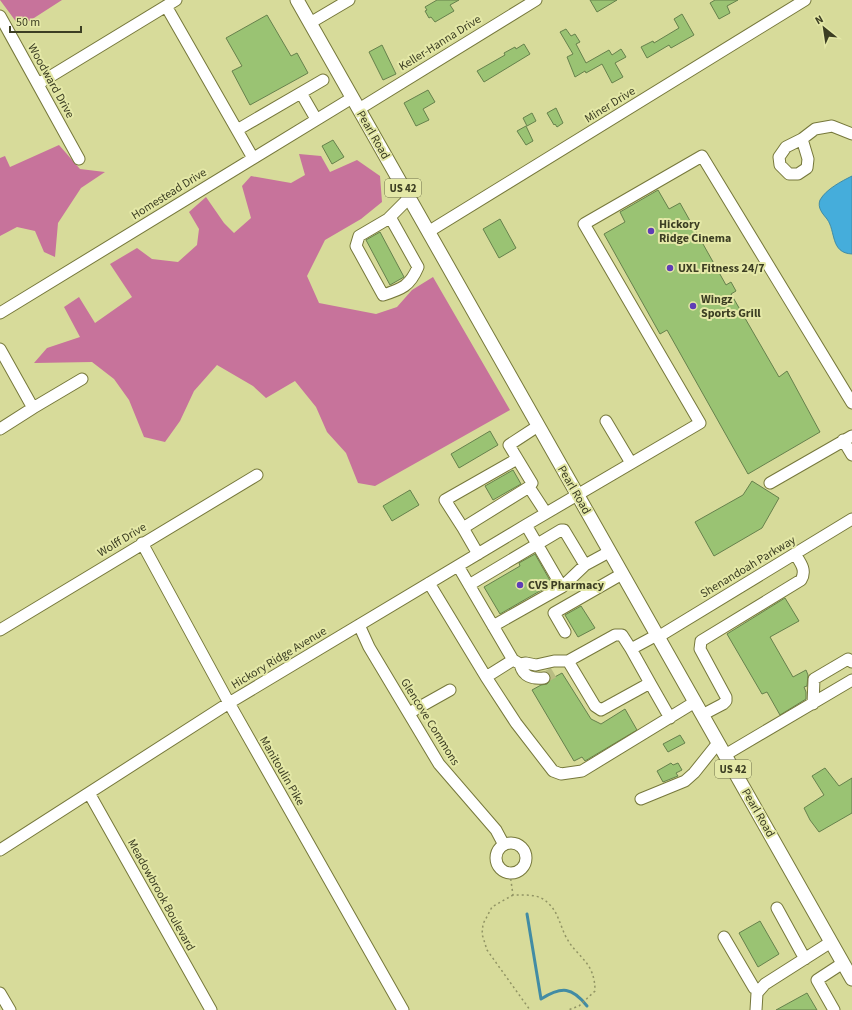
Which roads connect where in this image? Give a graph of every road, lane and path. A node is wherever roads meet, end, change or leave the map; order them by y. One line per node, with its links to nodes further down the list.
1 (176, 0): 6 (street)
2 (297, 0): 8 (main road, Pearl Road / US 42)
3 (348, 0): 8 (street)
4 (536, 0): 13 (street, Keller-Hanna Drive)
5 (805, 0): 22 (street, Miner Drive)
6 (166, 6): 10 (street); 15 (street)
7 (0, 16): 10 (street, Woodward Drive)
8 (310, 23): 12 (main road, Pearl Road / US 42)
9 (323, 80): 11 (street)
10 (38, 84): 19 (street, Woodward Drive)
11 (301, 93): 14 (street); 15 (street)
12 (352, 98): 13 (main road, Pearl Road / US 42); 14 (street, Homestead Drive)
13 (358, 109): 20 (main road, Pearl Road / US 42)
14 (316, 119): 18 (street, Homestead Drive)
15 (237, 130): 18 (street)
16 (852, 134): 17 (street)
17 (802, 139)
18 (254, 158): 23 (street, Homestead Drive)
19 (79, 159)
20 (409, 198): 21 (street); 22 (main road, Pearl Road / US 42)
21 (390, 217): 21 (street)
22 (428, 232): 29 (main road, Pearl Road / US 42)
23 (0, 313)
24 (0, 350): 27 (street)
25 (82, 379): 27 (street)
26 (852, 403): 34 (street, Hickory Ridge Avenue)
27 (33, 408): 30 (street)
28 (606, 421): 34 (street)
29 (538, 426): 33 (street); 38 (main road, Pearl Road / US 42)
30 (0, 429)
31 (848, 438): 32 (street); 36 (street)
32 (852, 455)
33 (517, 459): 37 (street); 42 (street)
34 (631, 463): 38 (street, Hickory Ridge Avenue)
35 (257, 475): 43 (street, Wolff Drive)
36 (770, 483)
37 (529, 487): 39 (street); 42 (street)
38 (576, 495): 39 (street, Hickory Ridge Avenue); 45 (main road, Pearl Road / US 42)
39 (546, 513): 41 (street, Hickory Ridge Avenue)
40 (852, 519): 47 (street, Shenandoah Parkway)
41 (526, 525): 44 (street); 46 (street, Hickory Ridge Avenue)
42 (463, 528): 46 (street)
43 (142, 543): 58 (street, Wolff Drive); 72 (street, Manitoulin Pike)
44 (537, 544): 48 (street); 52 (street); 53 (street)
45 (609, 552): 48 (street); 50 (main road, Pearl Road / US 42)
46 (478, 554): 49 (street, Hickory Ridge Avenue)
47 (795, 554): 60 (street, Shenandoah Parkway); 75 (street)
48 (585, 565): 53 (street)
49 (458, 566): 51 (street, Hickory Ridge Avenue); 52 (street)
50 (622, 574): 55 (street); 60 (main road, Pearl Road / US 42)
51 (429, 583): 56 (street, Hickory Ridge Avenue); 66 (street)
52 (469, 584): 57 (street)
53 (562, 587): 54 (street)
54 (545, 596): 55 (street); 57 (street)
55 (554, 613): 59 (street)
56 (359, 625): 72 (street, Hickory Ridge Avenue); 74 (street, Glencove Commons)
57 (493, 626): 63 (street)
58 (0, 630)
59 (565, 632)
60 (657, 636): 61 (street, Shenandoah Parkway); 71 (main road, Pearl Road / US 42)
61 (631, 650): 62 (street); 69 (street)
62 (565, 661): 63 (street); 65 (street); 69 (street)
63 (517, 662): 66 (street); 67 (street)
64 (852, 662): 73 (street)
65 (556, 671)
66 (486, 677): 76 (street)
67 (544, 678)
68 (852, 680): 73 (street)
69 (650, 683): 76 (street)
70 (450, 690): 74 (street)
71 (695, 702): 75 (main road, Pearl Road / US 42); 76 (street)
72 (229, 703): 78 (street, Hickory Ridge Avenue); 94 (street, Manitoulin Pike)
73 (813, 704): 77 (street)
74 (409, 713): 80 (street, Glencove Commons)
75 (702, 715): 77 (main road, Pearl Road / US 42)
76 (670, 718)
77 (722, 749): 79 (street); 86 (main road, Pearl Road / US 42)
78 (89, 793): 81 (street, Hickory Ridge Avenue); 93 (street, Meadowbrook Boulevard)
79 (641, 799)
80 (504, 845): 82 (street); 82 (street)
81 (0, 850)
82 (510, 874): 83 (path)
83 (513, 895): 95 (path); 96 (path)
84 (777, 908): 87 (street)
85 (724, 937): 90 (street)
86 (831, 942): 87 (street); 88 (main road, Pearl Road / US 42)
87 (805, 959): 90 (street)
88 (843, 963): 89 (main road, Pearl Road / US 42); 98 (street)
89 (852, 979)
90 (759, 990): 97 (street)
91 (0, 993): 92 (street)
92 (10, 1010)
93 (211, 1010)
94 (404, 1010)
95 (530, 1010)
96 (568, 1010)
97 (756, 1010)
98 (834, 1010)

